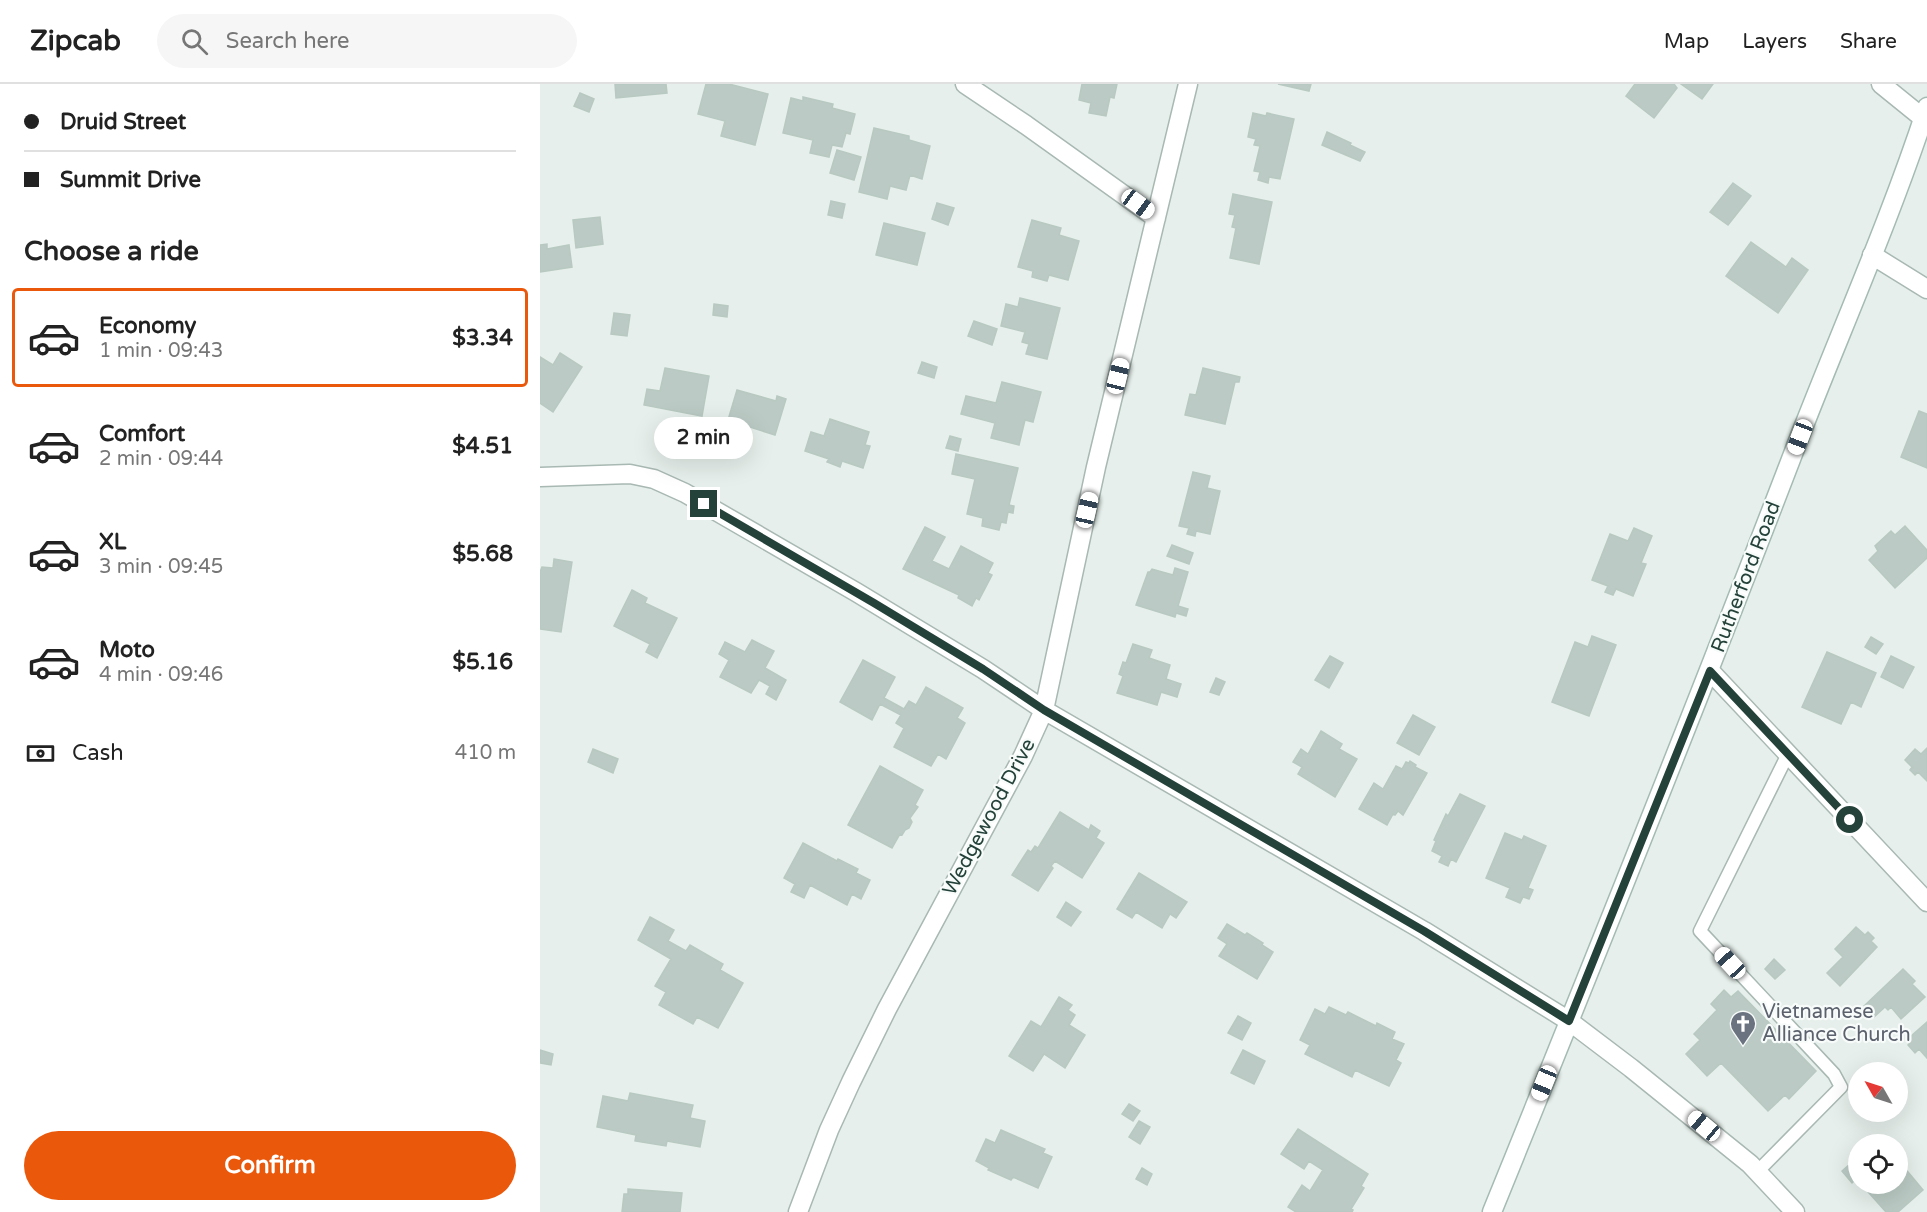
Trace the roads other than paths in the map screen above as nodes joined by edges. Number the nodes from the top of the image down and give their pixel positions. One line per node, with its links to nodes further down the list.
1 (965, 84): 5 (street)
2 (1188, 84): 5 (street, Wedgewood Drive)
3 (1881, 84): 4 (street)
4 (1926, 115): 6 (street, Rutherford Road)
5 (1156, 218): 10 (street, Wedgewood Drive)
6 (1872, 255): 7 (street); 9 (street, Rutherford Road)
7 (1927, 289)
8 (540, 477): 10 (street)
9 (1710, 671): 11 (street); 13 (street, Rutherford Road)
10 (1044, 710): 13 (street); 15 (street, Wedgewood Drive)
11 (1788, 754): 12 (street); 14 (lane)
12 (1927, 902)
13 (1569, 1021): 14 (street); 16 (street, Rutherford Road)
14 (1757, 1172): 17 (street)
15 (798, 1212)
16 (1492, 1212)
17 (1795, 1212)

